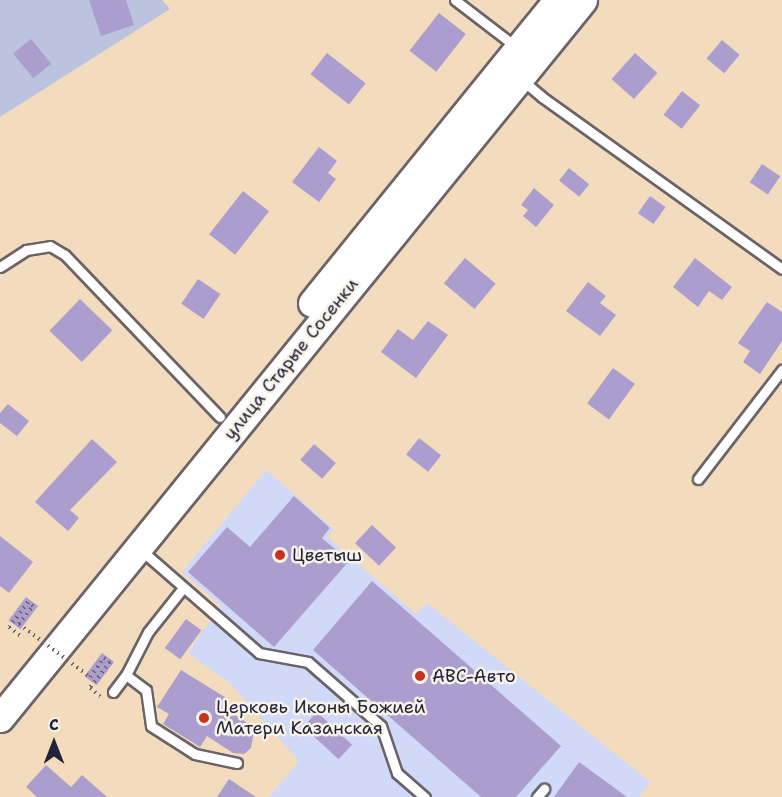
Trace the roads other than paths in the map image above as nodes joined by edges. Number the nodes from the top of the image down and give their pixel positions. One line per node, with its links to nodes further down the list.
1 (455, 0): 4 (lane)
2 (557, 0): 4 (main road, улица Старые Сосенки)
3 (583, 0): 5 (main road, улица Старые Сосенки)
4 (519, 48): 9 (main road, улица Старые Сосенки)
5 (521, 78): 7 (lane); 11 (main road, улица Старые Сосенки)
6 (0, 267): 9 (lane)
7 (782, 269)
8 (782, 370): 10 (lane)
9 (220, 417): 15 (main road, улица Старые Сосенки)
10 (698, 479)
11 (138, 547): 12 (lane); 16 (main road, улица Старые Сосенки)
12 (183, 588): 13 (lane); 19 (lane)
13 (126, 675): 14 (lane); 17 (lane)
14 (113, 692)
15 (0, 693)
16 (0, 718)
17 (237, 763)
18 (544, 789): 20 (lane)
19 (425, 797)
20 (537, 797)

